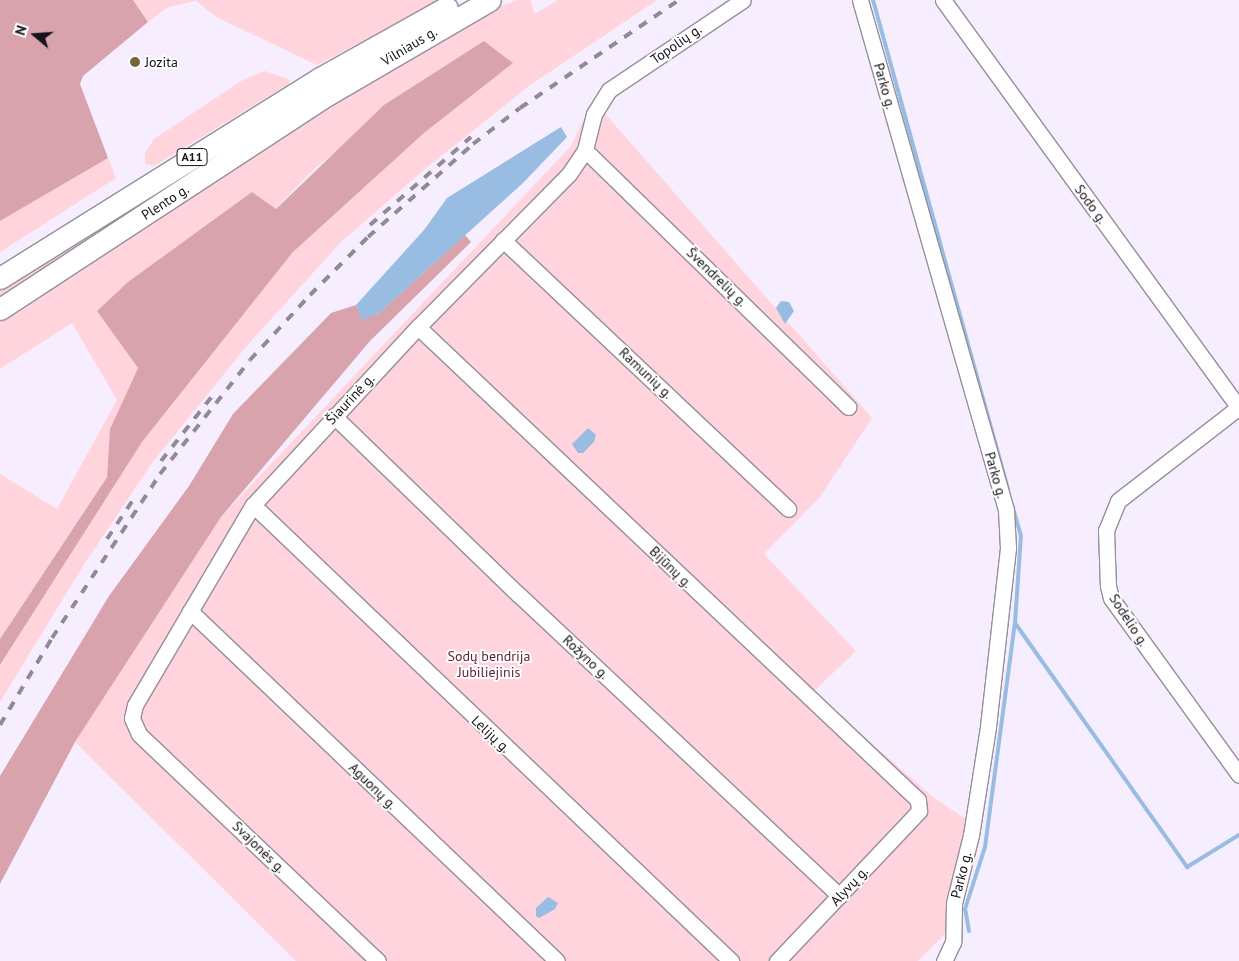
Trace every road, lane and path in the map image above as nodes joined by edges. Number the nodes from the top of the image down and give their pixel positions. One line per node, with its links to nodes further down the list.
1 (460, 0): 6 (highway, Vilniaus g. / A11)
2 (490, 0): 6 (highway, Vilniaus g. / A11)
3 (744, 0): 7 (street, Topolių g.)
4 (860, 0): 27 (street, Parko g.)
5 (943, 0): 14 (street, Sodo g.)
6 (324, 86): 10 (highway, Plento g. / A11); 11 (highway, Plento g. / A11)
7 (609, 90): 8 (street, Šiaurinė g.)
8 (585, 150): 9 (street, Šiaurinė g.); 13 (street, Švendrelių g.)
9 (503, 240): 12 (street, Šiaurinė g.); 17 (street, Ramunių g.)
10 (0, 278)
11 (0, 309)
12 (418, 327): 15 (street, Šiaurinė g.); 21 (street, Bijūnų g.)
13 (848, 407)
14 (1239, 408): 20 (street, Sodelio g.)
15 (334, 416): 16 (street, Šiaurinė g.); 22 (street, Rožyno g.)
16 (253, 505): 18 (street, Šiaurinė g.); 25 (street, Lelijų g.)
17 (788, 509)
18 (190, 611): 19 (street, Šiaurinė g.); 24 (street, Aguonų g.)
19 (139, 734): 23 (street, Svajonės g.)
20 (1239, 775)
21 (919, 811): 22 (street, Alyvų g.)
22 (840, 896): 26 (street, Alyvų g.)
23 (378, 961)
24 (557, 961)
25 (730, 961)
26 (777, 961)
27 (944, 961)

